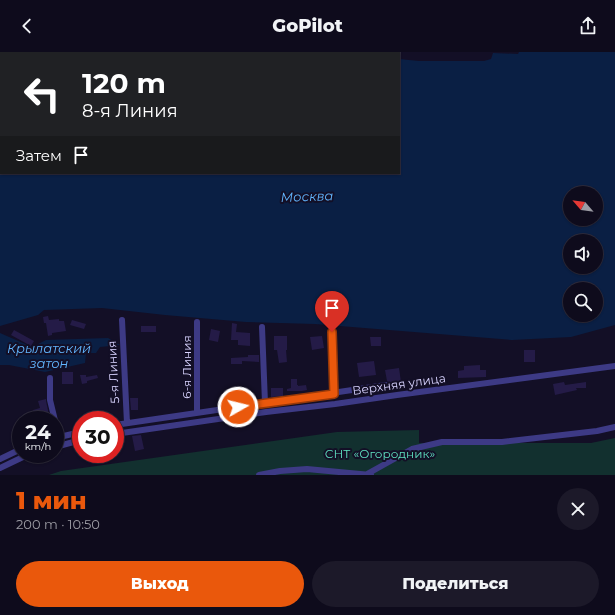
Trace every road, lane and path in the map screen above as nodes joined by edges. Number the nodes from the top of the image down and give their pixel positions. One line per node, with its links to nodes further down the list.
1 (122, 320): 12 (street, 5-я Линия)
2 (197, 322): 11 (street, 6-я Линия)
3 (262, 327): 9 (street)
4 (332, 332): 8 (street)
5 (615, 366): 14 (street, Верхняя улица)
6 (50, 378): 10 (street)
7 (386, 385): 8 (street)
8 (334, 394): 9 (street)
9 (265, 403): 11 (street)
10 (52, 411)
11 (197, 412): 12 (street)
12 (126, 423)
13 (615, 428): 20 (street)
14 (124, 433)
15 (12, 454): 16 (street)
16 (0, 459)
17 (12, 462): 18 (street)
18 (0, 468)
19 (259, 475): 20 (street)
20 (370, 475)

